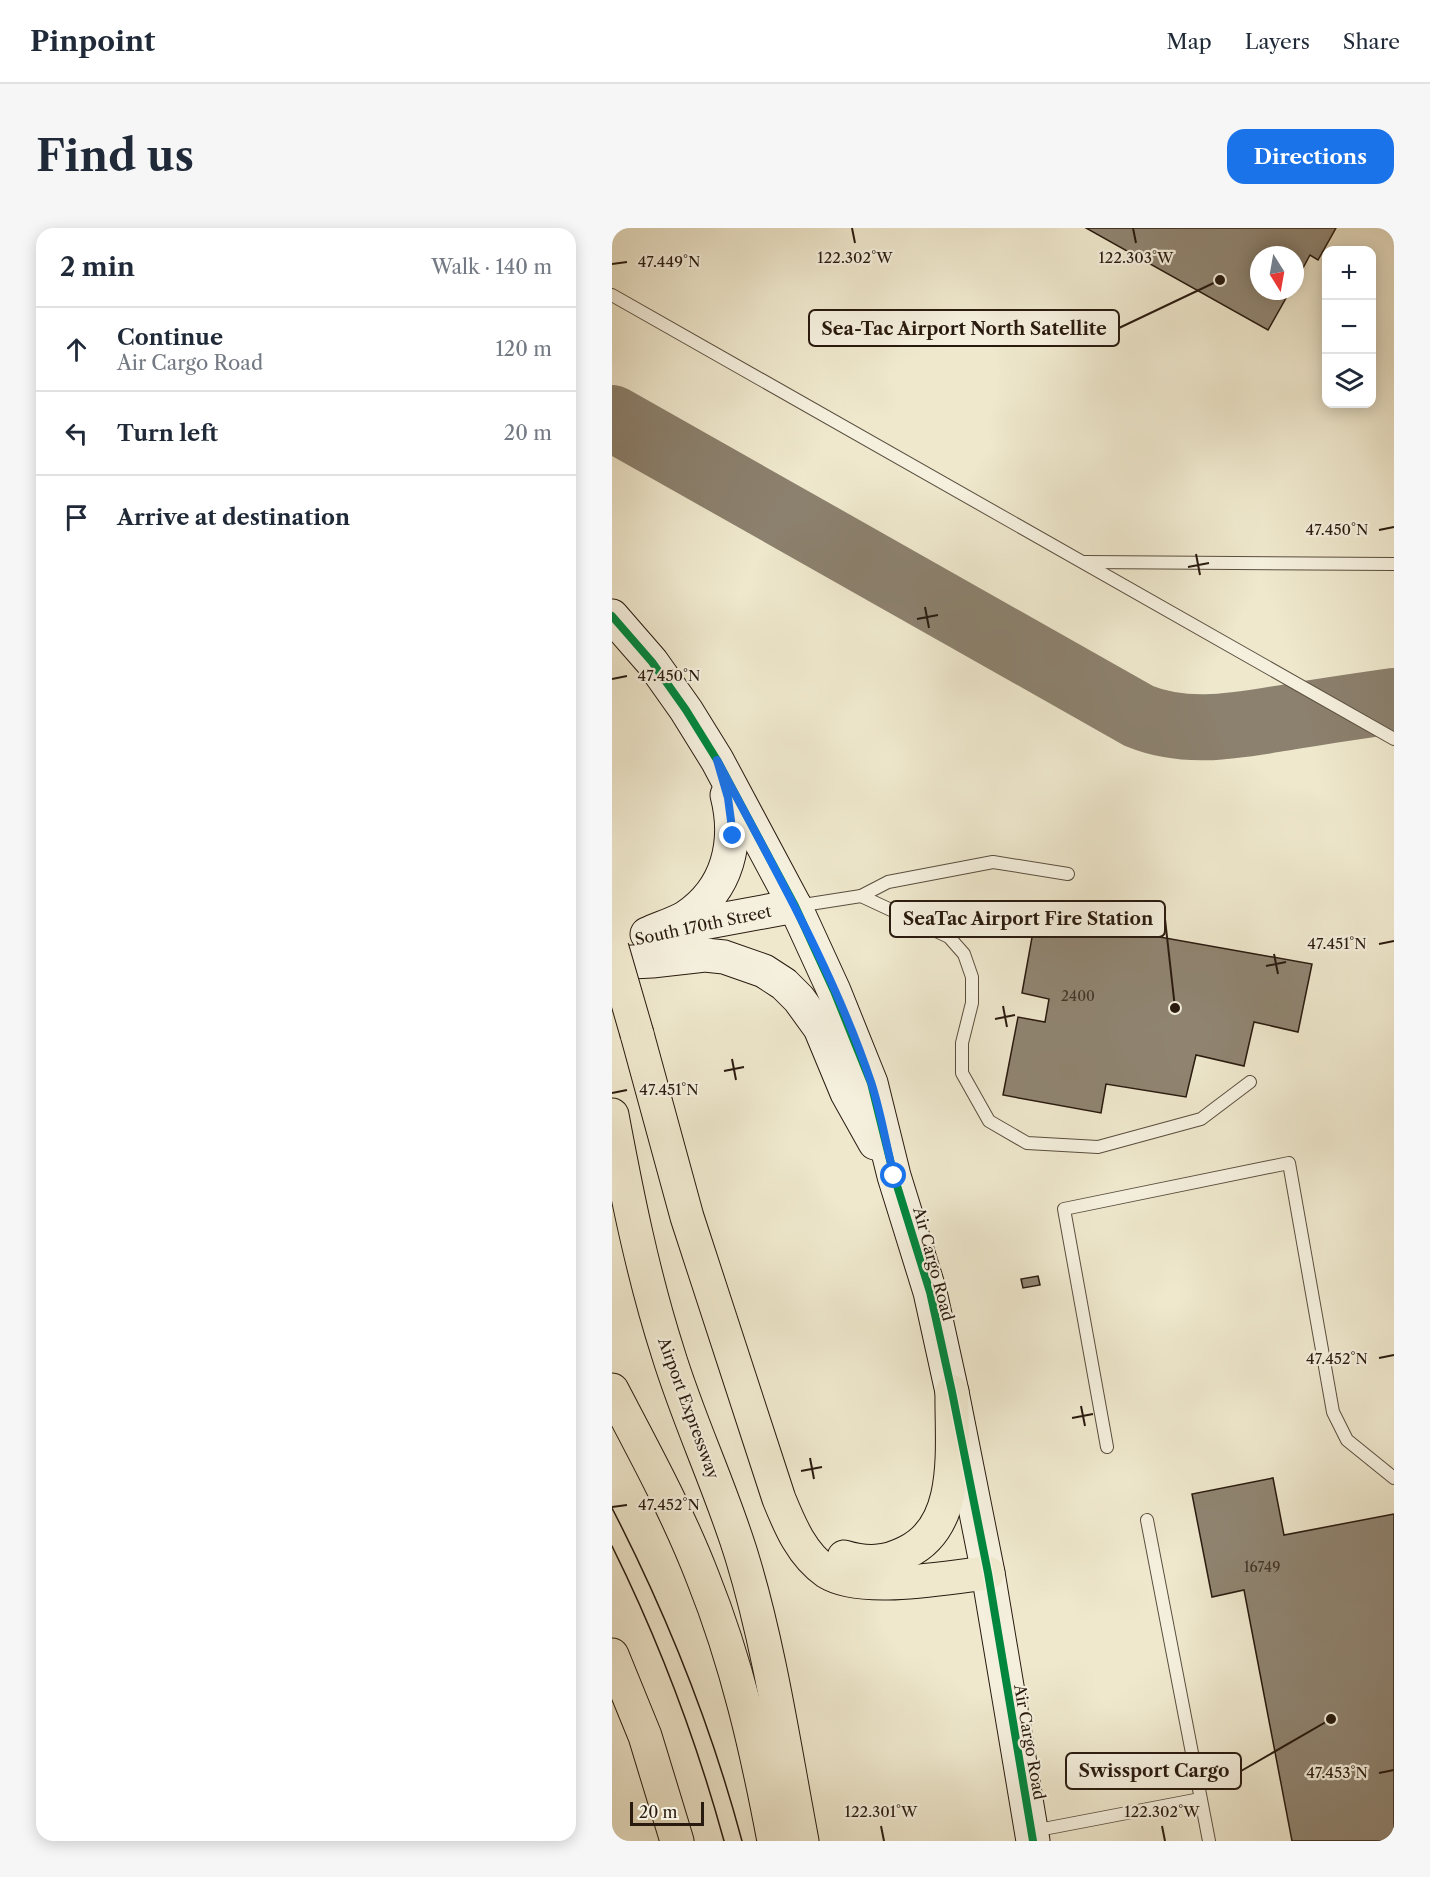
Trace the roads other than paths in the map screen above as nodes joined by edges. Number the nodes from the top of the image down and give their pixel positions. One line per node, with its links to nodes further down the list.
1 (612, 295): 2 (lane)
2 (1084, 562): 3 (lane); 5 (lane)
3 (1394, 564)
4 (612, 616): 6 (street, Air Cargo Road)
5 (1394, 739)
6 (717, 760): 9 (street, Air Cargo Road); 10 (street)
7 (1068, 874): 8 (lane)
8 (861, 896): 9 (lane); 13 (lane)
9 (795, 906): 10 (street, South 170th Street); 15 (street, Air Cargo Road)
10 (647, 934): 11 (street, South 170th Street)
11 (612, 947): 19 (highway, bridge)
12 (612, 963): 15 (street)
13 (1250, 1082)
14 (612, 1115): 30 (highway, Airport Expressway)
15 (894, 1176): 17 (street, Air Cargo Road)
16 (612, 1390): 20 (highway)
17 (952, 1392): 19 (highway); 24 (street, Air Cargo Road)
18 (612, 1396): 20 (highway)
19 (755, 1424): 24 (highway)
20 (636, 1436): 29 (highway)
21 (1107, 1447): 22 (lane)
22 (1394, 1478)
23 (1147, 1520): 26 (lane)
24 (988, 1573): 27 (street, Air Cargo Road)
25 (612, 1655): 28 (highway)
26 (1200, 1799): 27 (lane); 31 (lane)
27 (1032, 1836)
28 (677, 1841)
29 (774, 1841)
30 (802, 1841)
31 (1209, 1841)

